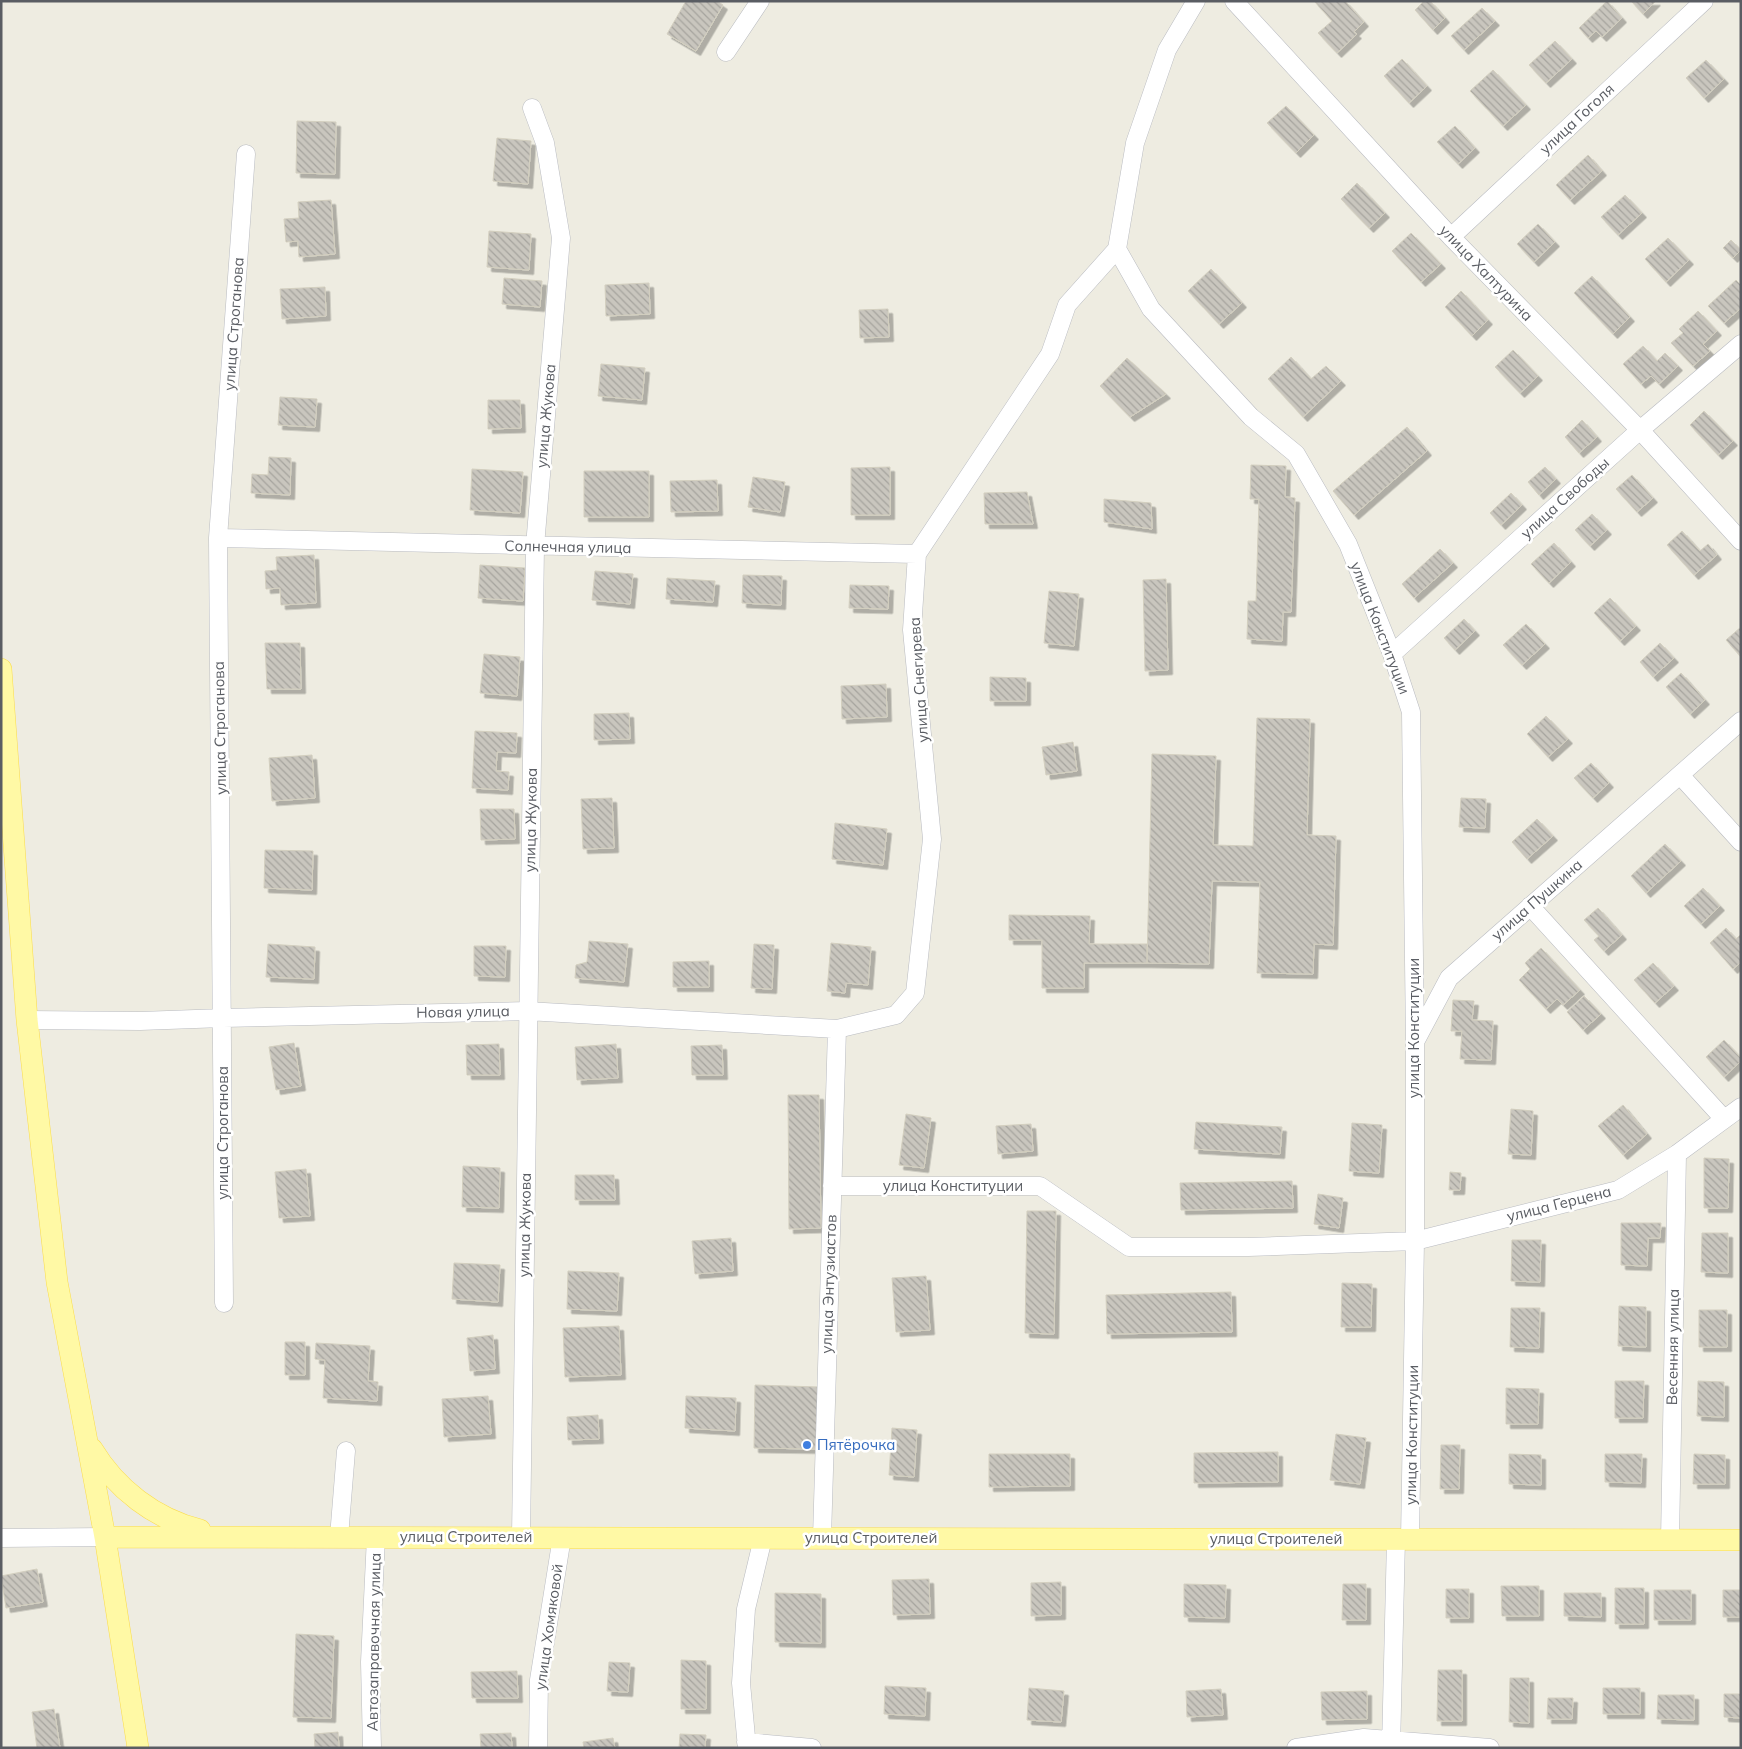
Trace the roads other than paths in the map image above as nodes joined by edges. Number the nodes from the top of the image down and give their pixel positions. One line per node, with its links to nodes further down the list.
1 (760, 1): 5 (street)
2 (1196, 1): 9 (street)
3 (1234, 1): 8 (street, улица Халтурина)
4 (1704, 1): 8 (street, улица Гоголя)
5 (726, 52)
6 (532, 108): 14 (street, улица Жукова)
7 (246, 154): 12 (street, улица Строганова)
8 (1451, 237): 11 (street, улица Халтурина)
9 (1117, 249): 15 (street, улица Снегирева); 16 (street, улица Конституции)
10 (1741, 344): 11 (street, улица Свободы)
11 (1640, 430): 13 (street, улица Халтурина); 16 (street, улица Свободы)
12 (218, 538): 14 (street, Солнечная улица); 24 (street, улица Строганова)
13 (1741, 541)
14 (535, 546): 15 (street, Солнечная улица); 22 (street, улица Жукова)
15 (917, 554): 23 (street, улица Снегирева)
16 (1392, 654): 27 (street, улица Конституции)
17 (1, 669): 25 (main road)
18 (1741, 721): 19 (street, улица Пушкина)
19 (1680, 775): 20 (street); 21 (street, улица Пушкина)
20 (1741, 842)
21 (1530, 906): 27 (street, улица Пушкина); 29 (street)
22 (527, 1011): 24 (street, Новая улица); 26 (street, Новая улица); 40 (street, улица Жукова)
23 (896, 1015): 26 (street, Новая улица)
24 (223, 1018): 25 (street, Новая улица); 33 (street, улица Строганова)
25 (28, 1020): 34 (main road)
26 (837, 1029): 31 (street, улица Энтузиастов)
27 (1415, 1042): 32 (street, улица Конституции)
28 (1741, 1106): 29 (street, улица Герцена)
29 (1724, 1119): 30 (street, улица Герцена)
30 (1677, 1154): 32 (street, улица Герцена); 46 (street, Весенняя улица)
31 (832, 1186): 32 (street, улица Конституции); 44 (street, улица Энтузиастов)
32 (1415, 1241): 45 (street, улица Конституции)
33 (224, 1303)
34 (86, 1438): 36 (main road); 37 (main road)
35 (346, 1451): 38 (street)
36 (105, 1537): 37 (main road, улица Строителей); 42 (street, улица Строителей); 50 (main road)
37 (227, 1537): 38 (main road, улица Строителей)
38 (339, 1537): 39 (main road, улица Строителей)
39 (376, 1537): 40 (main road, улица Строителей); 51 (street, Автозаправочная улица)
40 (521, 1537): 41 (main road, улица Строителей)
41 (562, 1537): 43 (main road, улица Строителей); 52 (street, улица Хомяковой)
42 (1, 1538)
43 (763, 1538): 44 (main road, улица Строителей); 49 (street)
44 (822, 1538): 45 (main road, улица Строителей)
45 (1403, 1539): 46 (main road, улица Строителей); 48 (street, улица Конституции)
46 (1670, 1540): 47 (main road, улица Строителей)
47 (1741, 1540)
48 (1391, 1744): 54 (street); 55 (street)
49 (746, 1745): 53 (street)
50 (138, 1748)
51 (372, 1748)
52 (538, 1748)
53 (812, 1748)
54 (1296, 1748)
55 (1490, 1748)

